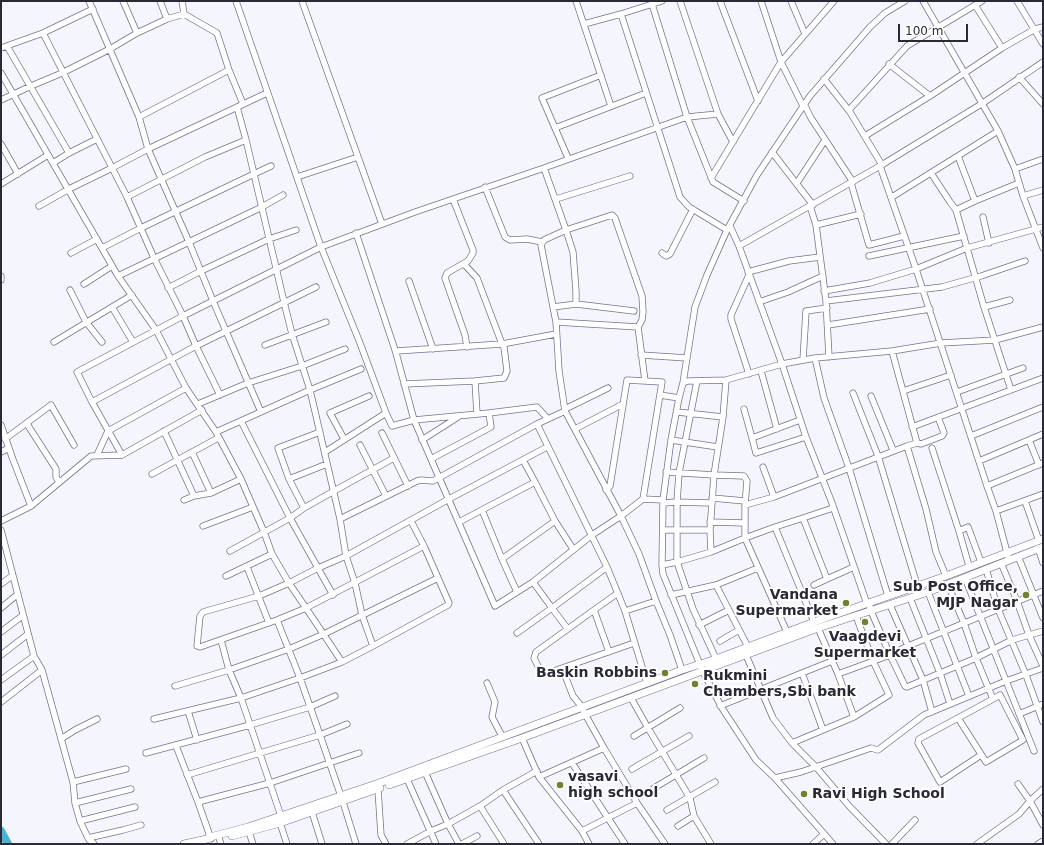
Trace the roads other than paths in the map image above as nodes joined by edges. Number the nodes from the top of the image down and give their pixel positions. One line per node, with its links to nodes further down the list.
1 (89, 1): 20 (street)
2 (123, 1): 29 (street)
3 (160, 1): 23 (street)
4 (182, 1): 21 (street)
5 (236, 1): 47 (street)
6 (302, 1): 77 (street)
7 (576, 1): 24 (street)
8 (662, 1): 18 (street)
9 (680, 1): 60 (street)
10 (720, 1): 52 (street)
11 (761, 1): 36 (street)
12 (791, 1): 30 (street)
13 (834, 1): 30 (street)
14 (905, 1): 45 (street)
15 (923, 1): 25 (street)
16 (982, 1): 19 (street)
17 (1017, 1): 27 (street)
18 (652, 4): 22 (street); 62 (street)
19 (975, 5): 25 (street); 34 (street)
20 (93, 9): 28 (street); 35 (street)
21 (184, 14): 23 (street); 39 (street)
22 (621, 14): 24 (street); 48 (street)
23 (167, 19): 29 (street)
24 (584, 24): 43 (street)
25 (937, 27): 38 (street); 42 (street)
26 (1043, 27): 27 (street)
27 (1035, 29): 31 (street); 34 (street)
28 (43, 33): 32 (street); 41 (street)
29 (137, 33): 35 (street)
30 (806, 34): 36 (street)
31 (1043, 44)
32 (7, 46): 33 (street); 46 (street)
33 (1, 48)
34 (1002, 48): 42 (street)
35 (110, 49): 41 (street); 61 (street)
36 (781, 62): 52 (street); 56 (street)
37 (1043, 62): 44 (street)
38 (890, 64): 50 (street); 59 (street)
39 (229, 70): 54 (street); 61 (street)
40 (1, 73): 49 (street)
41 (62, 73): 46 (street); 67 (street)
42 (964, 74): 50 (street); 53 (street)
43 (601, 75): 57 (street); 64 (street)
44 (1019, 77): 53 (street); 55 (street)
45 (824, 79): 56 (street); 59 (street)
46 (31, 86): 49 (street); 74 (street)
47 (267, 93): 54 (street); 90 (street)
48 (646, 93): 57 (street); 63 (street)
49 (13, 94): 51 (street); 75 (street)
50 (930, 96): 66 (street)
51 (1, 100)
52 (758, 101): 70 (street)
53 (983, 103): 65 (street); 82 (street)
54 (243, 104): 58 (street)
55 (1043, 104)
56 (804, 105): 69 (street); 73 (street)
57 (611, 106): 64 (street)
58 (237, 107): 68 (street); 72 (street)
59 (849, 110): 66 (street)
60 (718, 114): 62 (street); 70 (street)
61 (139, 117): 72 (street)
62 (687, 117): 63 (street); 92 (street)
63 (658, 127): 78 (street); 111 (street)
64 (555, 128): 78 (street)
65 (998, 130): 76 (street); 85 (street)
66 (864, 136): 82 (street)
67 (97, 139): 74 (street); 83 (street)
68 (246, 140): 88 (street); 91 (street)
69 (825, 140): 93 (street); 94 (street)
70 (734, 142): 92 (street)
71 (1, 144): 87 (street)
72 (148, 149): 83 (street); 91 (street)
73 (772, 152): 93 (street); 106 (street)
74 (69, 153): 80 (street)
75 (48, 155): 80 (street); 87 (street)
76 (958, 156): 86 (street); 107 (street)
77 (358, 157): 90 (street); 116 (street)
78 (568, 158): 84 (street)
79 (1043, 159): 85 (street)
80 (53, 163): 98 (street)
81 (271, 166): 88 (street)
82 (881, 166): 94 (street); 103 (street)
83 (112, 168): 98 (street); 102 (street)
84 (544, 168): 97 (street); 105 (street)
85 (1015, 169): 95 (street)
86 (931, 172): 103 (street); 112 (street)
87 (18, 174): 96 (street)
88 (254, 174): 109 (street); 113 (street)
89 (630, 176): 105 (street)
90 (297, 177): 132 (street)
91 (161, 178): 102 (street); 113 (street)
92 (711, 178): 106 (street)
93 (797, 183): 110 (street)
94 (852, 183): 110 (street); 114 (street)
95 (1019, 183): 101 (street); 107 (street)
96 (1, 184)
97 (485, 187): 104 (street); 130 (street)
98 (68, 189): 108 (street); 127 (street)
99 (1043, 190): 101 (street)
100 (283, 195): 109 (street)
101 (1024, 196): 121 (street)
102 (127, 197): 119 (street)
103 (892, 197): 125 (street)
104 (453, 198): 116 (street); 144 (street)
105 (556, 199): 123 (street)
106 (744, 201): 120 (street)
107 (975, 201): 112 (street)
108 (39, 206)
109 (262, 206): 128 (street); 129 (street)
110 (811, 206): 117 (street); 133 (street)
111 (693, 209): 120 (street); 139 (street)
112 (956, 210): 126 (street)
113 (176, 212): 119 (street); 129 (street)
114 (861, 214): 117 (street); 125 (street)
115 (983, 217): 131 (street)
116 (382, 224): 124 (street)
117 (816, 225): 141 (street)
118 (1043, 227): 121 (street)
119 (140, 228): 135 (street); 142 (street)
120 (729, 228): 133 (street); 201 (street)
121 (1036, 229): 131 (street); 137 (street)
122 (296, 230): 128 (street)
123 (566, 230): 130 (street); 168 (street); 180 (street)
124 (356, 233): 132 (street); 197 (street)
125 (904, 236): 134 (street)
126 (964, 236): 134 (street); 136 (street)
127 (97, 239): 135 (street); 138 (street)
128 (269, 239): 146 (street); 148 (street)
129 (189, 242): 142 (street); 148 (street)
130 (542, 242): 170 (street)
131 (989, 243): 136 (street)
132 (322, 246): 146 (street); 243 (street)
133 (739, 246): 149 (street)
134 (907, 247): 140 (street); 147 (street)
135 (102, 248): 145 (street)
136 (967, 248): 147 (street); 153 (street)
137 (1043, 248)
138 (71, 253)
139 (662, 253)
140 (869, 256)
141 (820, 257): 149 (street); 152 (street)
142 (154, 258): 151 (street); 158 (street)
143 (1025, 261): 153 (street)
144 (464, 264): 191 (street); 194 (street)
145 (112, 266): 151 (street); 156 (street)
146 (276, 269): 164 (street); 166 (street)
147 (916, 269): 160 (street); 161 (street)
148 (201, 271): 158 (street); 164 (street)
149 (748, 274): 167 (street); 210 (street)
150 (1, 276): 154 (street)
151 (118, 276): 162 (street)
152 (823, 276): 160 (street); 167 (street)
153 (976, 278): 161 (street); 171 (street)
154 (1, 280)
155 (410, 281): 196 (street)
156 (84, 284)
157 (316, 287): 166 (street)
158 (168, 288): 175 (street)
159 (70, 290): 176 (street)
160 (824, 290): 165 (street)
161 (924, 290): 165 (street); 173 (street)
162 (132, 295): 169 (street); 181 (street)
163 (1010, 300): 171 (street)
164 (212, 301): 175 (street); 183 (street)
165 (826, 301): 172 (street)
166 (284, 302): 183 (street); 184 (street)
167 (759, 302): 205 (street)
168 (576, 304): 170 (street); 174 (street)
169 (112, 307): 176 (street); 189 (street)
170 (553, 307): 178 (street)
171 (984, 307): 186 (street)
172 (827, 308): 179 (street); 204 (street)
173 (930, 309): 179 (street); 190 (street)
174 (634, 311)
175 (183, 316): 181 (street); 193 (street)
176 (86, 322): 187 (street); 188 (street)
177 (326, 322): 184 (street)
178 (556, 322): 180 (street); 185 (street)
179 (828, 325): 200 (street)
180 (638, 327): 199 (street)
181 (156, 330): 189 (street); 203 (street)
182 (1042, 330): 186 (street)
183 (226, 331): 193 (street); 218 (street)
184 (292, 334): 192 (street); 206 (street)
185 (556, 334): 191 (street); 240 (street)
186 (995, 340): 190 (street); 212 (street)
187 (54, 342)
188 (102, 342)
189 (133, 342): 233 (street)
190 (941, 343): 198 (street); 211 (street)
191 (502, 344): 194 (street); 215 (street)
192 (265, 345)
193 (196, 346): 203 (street); 228 (street)
194 (467, 347): 196 (street)
195 (345, 349): 206 (street)
196 (432, 349): 197 (street)
197 (396, 351): 220 (street)
198 (892, 351): 200 (street); 225 (street)
199 (641, 355): 201 (street); 216 (street)
200 (829, 357): 202 (street)
201 (687, 358): 219 (street)
202 (815, 358): 204 (street); 298 (street)
203 (172, 359): 221 (street); 233 (street)
204 (803, 360): 205 (street)
205 (782, 364): 209 (street); 253 (street)
206 (302, 366): 218 (street); 223 (street)
207 (1023, 368): 212 (street)
208 (361, 369): 223 (street)
209 (761, 371): 210 (street); 259 (street)
210 (749, 374): 214 (street)
211 (951, 375): 225 (street); 227 (street)
212 (1006, 375): 224 (street); 227 (street)
213 (1043, 378): 224 (street)
214 (726, 380): 217 (street); 248 (street)
215 (475, 381): 220 (street); 246 (street)
216 (645, 381): 229 (street); 235 (street)
217 (696, 381): 219 (street); 245 (street)
218 (248, 383): 228 (street); 241 (street)
219 (684, 383): 232 (street)
220 (404, 384): 252 (street)
221 (186, 388): 234 (street); 260 (street)
222 (608, 388): 240 (street)
223 (310, 390): 241 (street); 262 (street)
224 (1011, 390): 238 (street)
225 (903, 391): 257 (street)
226 (853, 392): 289 (street)
227 (957, 392): 238 (street)
228 (220, 395): 234 (street)
229 (660, 395): 232 (street); 320 (street)
230 (369, 396): 270 (street)
231 (871, 396): 283 (street)
232 (679, 398): 242 (street)
233 (92, 402): 260 (street)
234 (198, 404): 239 (street)
235 (623, 404): 258 (street); 312 (street)
236 (1043, 407): 267 (street)
237 (744, 409): 268 (street)
238 (962, 409): 249 (street); 267 (street)
239 (202, 410): 261 (street); 265 (street)
240 (565, 410): 250 (street); 258 (street)
241 (261, 412): 251 (street)
242 (677, 412): 245 (street); 272 (street)
243 (386, 413): 252 (street); 270 (street)
244 (489, 413): 246 (street); 250 (street); 291 (street)
245 (690, 413): 248 (street); 274 (street)
246 (476, 414): 247 (street)
247 (460, 416): 252 (street); 271 (street)
248 (723, 417): 280 (street)
249 (938, 417): 257 (street); 275 (street)
250 (548, 419): 255 (street)
251 (241, 420): 265 (street); 334 (street)
252 (414, 420): 271 (street)
253 (800, 420): 259 (street); 266 (street)
254 (27, 424): 269 (street); 276 (street); 308 (street)
255 (537, 424): 279 (street); 304 (street)
256 (1, 425): 269 (street)
257 (912, 427): 275 (street)
258 (575, 429): 312 (street)
259 (777, 429): 268 (street)
260 (108, 431): 287 (street); 288 (street)
261 (164, 431): 287 (street); 292 (street)
262 (320, 432): 286 (street); 307 (street)
263 (382, 433): 290 (street)
264 (1043, 434): 273 (street)
265 (217, 435): 285 (street); 306 (street)
266 (806, 436): 268 (street); 305 (street)
267 (971, 436): 294 (street)
268 (752, 438)
269 (5, 439): 281 (street)
270 (344, 439): 286 (street)
271 (422, 440): 291 (street)
272 (671, 440): 274 (street); 300 (street)
273 (1029, 440): 294 (street); 296 (street)
274 (684, 442): 280 (street); 301 (street)
275 (917, 443): 278 (street)
276 (74, 445)
277 (360, 445): 299 (street)
278 (906, 446): 283 (street); 384 (street)
279 (547, 447): 293 (street); 351 (street)
280 (718, 447): 303 (street)
281 (8, 448): 284 (street); 327 (street)
282 (932, 448): 349 (street)
283 (892, 450): 289 (street)
284 (1, 452)
285 (192, 452): 292 (street); 314 (street)
286 (325, 452): 295 (street)
287 (122, 454): 288 (street)
288 (97, 455): 308 (street)
289 (878, 456): 298 (street); 391 (street)
290 (394, 458): 299 (street); 310 (street)
291 (431, 459): 304 (street)
292 (178, 460): 302 (street); 316 (street)
293 (523, 460): 309 (street); 319 (street)
294 (979, 461): 311 (street)
295 (327, 464): 307 (street); 313 (street)
296 (1041, 464): 311 (street)
297 (763, 467): 318 (street)
298 (849, 468): 305 (street); 402 (street)
299 (372, 469): 313 (street); 317 (street)
300 (666, 472): 301 (street); 322 (street)
301 (680, 473): 303 (street); 325 (street)
302 (152, 474)
303 (714, 475): 323 (street); 326 (street)
304 (439, 477): 310 (street); 319 (street)
305 (822, 478): 318 (street); 330 (street)
306 (241, 479): 314 (street); 328 (street)
307 (289, 479): 329 (street)
308 (59, 482): 327 (street)
309 (535, 482): 331 (street); 339 (street)
310 (408, 486): 317 (street)
311 (987, 486): 332 (street)
312 (606, 490): 333 (street)
313 (334, 491): 329 (street); 336 (street)
314 (211, 493): 316 (street)
315 (1043, 494): 324 (street)
316 (194, 496): 321 (street)
317 (386, 496): 336 (street)
318 (774, 497): 326 (street)
319 (449, 499): 338 (street); 340 (street)
320 (643, 499): 322 (street); 333 (street)
321 (184, 500)
322 (663, 501): 325 (street); 346 (street)
323 (711, 501): 325 (street); 326 (street); 341 (street)
324 (1025, 501): 332 (street); 354 (street)
325 (677, 502): 347 (street)
326 (745, 503): 342 (street)
327 (31, 506): 337 (street)
328 (253, 507): 343 (street); 350 (street)
329 (304, 508): 334 (street)
330 (833, 508): 335 (street); 375 (street)
331 (482, 510): 340 (street); 364 (street)
332 (996, 512): 359 (street)
333 (621, 516): 351 (street); 404 (street)
334 (290, 518): 350 (street); 376 (street)
335 (803, 518): 344 (street); 383 (street)
336 (340, 519): 361 (street)
337 (1, 521)
338 (411, 521): 355 (street); 361 (street)
339 (555, 521): 356 (street); 364 (street)
340 (459, 522): 393 (street)
341 (710, 522): 342 (street); 348 (street)
342 (745, 523): 352 (street)
343 (203, 526)
344 (775, 527): 352 (street); 425 (street)
345 (1, 530): 353 (street)
346 (664, 530): 347 (street); 371 (street)
347 (677, 530): 348 (street); 367 (street)
348 (710, 530): 358 (street)
349 (959, 531): 368 (street); 372 (street)
350 (264, 532): 357 (street); 360 (street)
351 (592, 535): 356 (street); 374 (street)
352 (745, 538): 358 (street); 377 (street)
353 (2, 543): 363 (street)
354 (1041, 544): 359 (main road); 362 (main road); 370 (street)
355 (424, 546): 381 (street); 387 (street)
356 (573, 549): 385 (street)
357 (230, 551)
358 (711, 552): 367 (street)
359 (1006, 552): 365 (street); 368 (main road)
360 (272, 554): 373 (street); 386 (street)
361 (346, 556): 376 (street); 387 (street)
362 (1018, 556): 365 (main road); 399 (street)
363 (7, 557): 366 (street); 379 (street)
364 (502, 559): 393 (street)
365 (1009, 560): 369 (main road)
366 (1, 562)
367 (677, 562): 371 (street); 394 (street)
368 (981, 562): 372 (main road)
369 (1001, 563): 378 (main road); 405 (street)
370 (1043, 563)
371 (662, 565): 401 (street)
372 (969, 566): 384 (main road)
373 (247, 567): 380 (street); 400 (street)
374 (607, 567): 396 (street); 410 (street)
375 (854, 567): 383 (street); 406 (street)
376 (318, 568): 386 (street); 398 (street)
377 (758, 568): 389 (street); 430 (street)
378 (986, 569): 382 (main road); 411 (street)
379 (12, 576): 388 (street); 397 (street)
380 (226, 576)
381 (438, 578): 416 (street); 441 (street)
382 (965, 578): 384 (main road); 419 (street)
383 (827, 579): 390 (street)
384 (948, 580): 391 (main road); 395 (main road); 422 (street)
385 (533, 582): 393 (street); 410 (street)
386 (289, 583): 400 (street); 409 (street)
387 (355, 583): 398 (street); 416 (street)
388 (1, 584)
389 (716, 585): 394 (street); 413 (street)
390 (814, 585)
391 (917, 586): 402 (main road)
392 (1043, 591): 399 (street)
393 (517, 592)
394 (686, 592): 401 (street); 424 (street)
395 (928, 592): 403 (main road); 431 (street)
396 (618, 593): 412 (street); 414 (street)
397 (18, 594): 408 (street); 417 (street)
398 (333, 595): 409 (street)
399 (1034, 595): 405 (street); 420 (street)
400 (259, 596): 423 (street); 437 (street)
401 (671, 596): 456 (street)
402 (888, 596): 406 (main road)
403 (910, 598): 407 (main road); 436 (street)
404 (656, 601): 414 (street); 462 (street)
405 (1017, 601): 411 (street); 435 (street)
406 (868, 603): 415 (street); 425 (main road)
407 (890, 605): 415 (main road); 442 (street)
408 (1, 608)
409 (306, 608): 421 (street); 434 (street)
410 (552, 608): 426 (street); 432 (street)
411 (998, 609): 419 (street); 438 (street)
412 (594, 610): 426 (street); 446 (street)
413 (729, 610): 424 (street); 427 (street)
414 (625, 611): 440 (street)
415 (870, 611): 418 (main road); 449 (street)
416 (362, 615): 434 (street); 441 (street)
417 (22, 616): 429 (street); 433 (street)
418 (856, 616): 425 (main road); 453 (street)
419 (980, 617): 422 (street); 445 (street)
420 (1043, 618)
421 (277, 620): 423 (street); 444 (street)
422 (964, 623): 431 (street); 451 (street)
423 (269, 624): 437 (street)
424 (700, 624): 455 (street)
425 (816, 625): 430 (main road); 448 (main road); 452 (street)
426 (567, 628): 459 (street)
427 (740, 630): 439 (street); 443 (street)
428 (1043, 631): 435 (street)
429 (1, 632)
430 (788, 632): 443 (main road)
431 (943, 632): 436 (street); 457 (street)
432 (517, 633)
433 (28, 634): 447 (street); 450 (street)
434 (324, 634): 444 (street); 454 (street)
435 (1029, 635): 438 (street); 458 (street)
436 (926, 639): 442 (street); 465 (street)
437 (221, 640): 461 (street)
438 (1012, 640): 445 (street); 467 (street)
439 (720, 641)
440 (634, 643): 446 (street); 473 (street)
441 (373, 646): 454 (street)
442 (908, 646): 449 (street); 470 (street)
443 (748, 647): 455 (main road)
444 (289, 649): 461 (street); 468 (street)
445 (994, 649): 451 (street); 471 (street)
446 (609, 652): 459 (street)
447 (1, 655)
448 (746, 655): 455 (main road); 476 (street)
449 (890, 655): 453 (street); 470 (street)
450 (34, 656): 460 (street); 469 (street)
451 (976, 658): 457 (street); 475 (street)
452 (832, 661): 464 (street); 466 (street)
453 (873, 661): 466 (street); 494 (street)
454 (342, 662): 468 (street)
455 (718, 662): 456 (main road); 463 (main road)
456 (700, 664): 462 (main road); 463 (street)
457 (957, 666): 465 (street); 478 (street)
458 (1043, 667): 467 (street)
459 (562, 668): 487 (street)
460 (42, 670): 482 (street); 508 (street)
461 (229, 670): 474 (street); 479 (street)
462 (682, 670): 473 (main road)
463 (703, 672): 480 (main road); 485 (street)
464 (802, 673): 476 (street); 502 (street)
465 (940, 673): 470 (street); 483 (street)
466 (838, 674): 494 (street)
467 (1026, 675): 471 (street); 488 (street)
468 (300, 678): 479 (street); 486 (street)
469 (1, 680)
470 (923, 680): 491 (street)
471 (1006, 681): 475 (street); 493 (street)
472 (487, 683): 504 (street)
473 (647, 683): 487 (main road)
474 (175, 686)
475 (989, 688): 478 (street); 481 (street)
476 (760, 689): 485 (street); 510 (street)
477 (335, 696): 486 (street)
478 (969, 696): 483 (street)
479 (241, 698): 490 (street); 500 (street)
480 (631, 698): 492 (main road); 501 (street)
481 (993, 699): 495 (street); 518 (street)
482 (1, 702)
483 (950, 704): 491 (street)
484 (1043, 704): 488 (street)
485 (720, 706): 529 (street)
486 (310, 707): 500 (street); 503 (street)
487 (582, 707): 492 (street); 504 (main road)
488 (1037, 707): 493 (street); 498 (street)
489 (680, 708): 501 (street)
490 (188, 711): 497 (street); 509 (street)
491 (932, 712): 522 (street)
492 (585, 714): 507 (main road); 512 (street)
493 (1019, 714): 514 (street)
494 (854, 717): 502 (street)
495 (958, 718): 518 (street); 518 (street)
496 (97, 719): 508 (street)
497 (154, 719)
498 (1043, 722)
499 (347, 724): 503 (street)
500 (250, 726): 509 (street); 517 (street)
501 (648, 728): 505 (street); 513 (street)
502 (823, 730): 510 (street)
503 (320, 735): 517 (street); 520 (street)
504 (502, 736): 541 (main road)
505 (634, 736)
506 (689, 736): 513 (street)
507 (522, 738): 525 (main road); 526 (street)
508 (61, 739): 531 (street)
509 (197, 740): 511 (street)
510 (792, 743): 522 (street)
511 (176, 746): 515 (street); 527 (street)
512 (604, 748): 521 (street); 545 (street)
513 (661, 751): 524 (street); 528 (street)
514 (1034, 751)
515 (146, 753)
516 (359, 753): 520 (street)
517 (260, 754): 527 (street); 533 (street)
518 (981, 755)
519 (704, 758): 528 (street)
520 (329, 763): 533 (street); 541 (street)
521 (572, 763): 526 (street); 551 (street)
522 (816, 767): 529 (street); 587 (street)
523 (126, 769): 531 (street)
524 (632, 769)
525 (425, 772): 530 (main road); 555 (street)
526 (538, 774): 538 (street); 560 (street)
527 (187, 775): 543 (street)
528 (676, 775): 535 (street); 540 (street)
529 (775, 778): 562 (street)
530 (407, 779): 537 (main road); 559 (street)
531 (73, 782): 544 (street)
532 (715, 782): 540 (street)
533 (270, 783): 543 (street); 552 (street)
534 (1018, 784): 542 (street)
535 (654, 788)
536 (131, 789): 544 (street)
537 (378, 789): 541 (main road); 574 (street)
538 (503, 790): 546 (street); 580 (street)
539 (1043, 790): 542 (street)
540 (690, 798): 548 (street); 550 (street)
541 (342, 799): 549 (main road); 552 (main road); 573 (street)
542 (1030, 801): 557 (street); 589 (street)
543 (198, 802): 564 (street)
544 (75, 803): 554 (street)
545 (637, 803): 551 (street); 583 (street)
546 (480, 806): 555 (street); 579 (street)
547 (135, 807): 554 (street)
548 (667, 810)
549 (312, 812): 552 (main road); 572 (street)
550 (694, 816): 558 (street); 584 (street)
551 (607, 818): 560 (street); 582 (street)
552 (280, 819): 561 (main road); 565 (main road); 571 (street)
553 (915, 820): 588 (street)
554 (80, 821): 566 (street)
555 (448, 824): 559 (street); 577 (street)
556 (140, 825): 566 (street)
557 (1043, 825)
558 (678, 826)
559 (431, 831): 575 (street); 576 (street)
560 (582, 831): 581 (street)
561 (249, 832): 565 (main road); 570 (street)
562 (824, 834): 585 (street); 586 (street)
563 (477, 836): 578 (street)
564 (209, 839): 565 (main road); 569 (main road)
565 (219, 839)
566 (89, 841): 568 (street)
567 (1043, 841): 590 (street)
568 (94, 844)
569 (184, 844)
570 (253, 844)
571 (287, 844)
572 (322, 844)
573 (356, 844)
574 (386, 844)
575 (407, 844)
576 (436, 844)
577 (459, 844)
578 (462, 844)
579 (504, 844)
580 (539, 844)
581 (589, 844)
582 (625, 844)
583 (665, 844)
584 (711, 844)
585 (813, 844)
586 (833, 844)
587 (886, 844)
588 (892, 844)
589 (977, 844)
590 (1038, 844)

